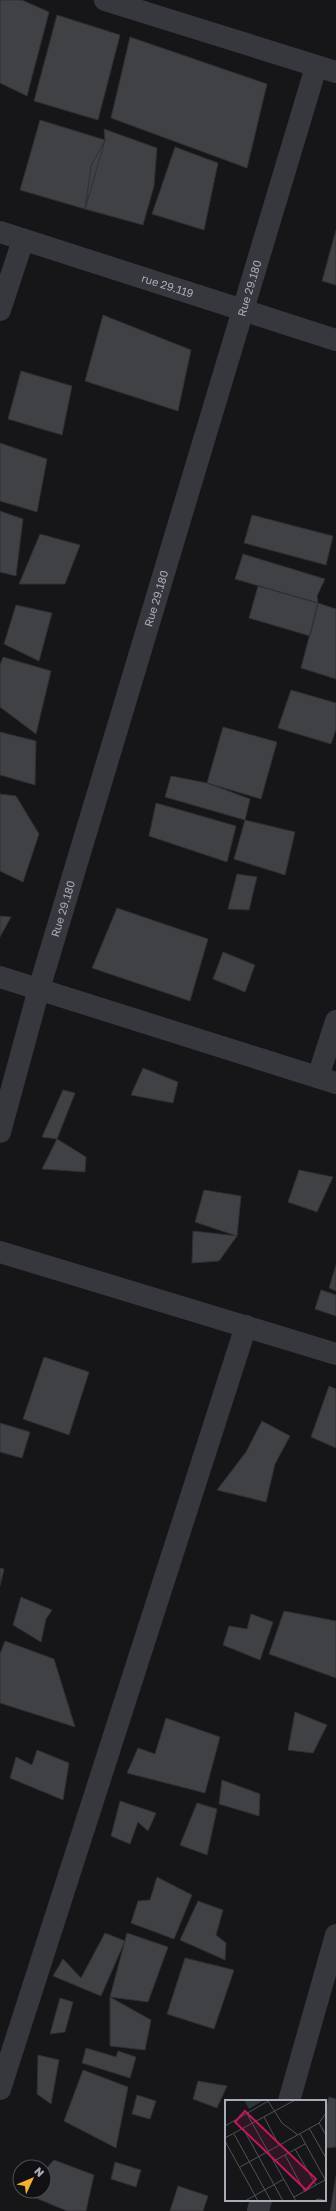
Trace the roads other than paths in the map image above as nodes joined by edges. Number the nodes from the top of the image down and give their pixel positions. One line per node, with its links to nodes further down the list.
1 (105, 0): 2 (street)
2 (326, 69): 6 (street, Rue 29.180)
3 (0, 232): 4 (street, rue 29.119)
4 (23, 240): 5 (street); 6 (street, rue 29.119)
5 (0, 310)
6 (243, 310): 7 (street, rue 29.119); 9 (street, Rue 29.180)
7 (336, 340)
8 (0, 977): 9 (street)
9 (38, 989): 11 (street); 12 (street, Rue 29.180)
10 (336, 1021): 11 (street)
11 (327, 1080)
12 (0, 1132)
13 (0, 1252): 14 (street)
14 (246, 1326): 15 (street); 17 (street)
15 (336, 1354)
16 (336, 1935): 18 (street)
17 (0, 2089)
18 (289, 2100)
19 (261, 2201): 20 (street)
20 (258, 2211)

